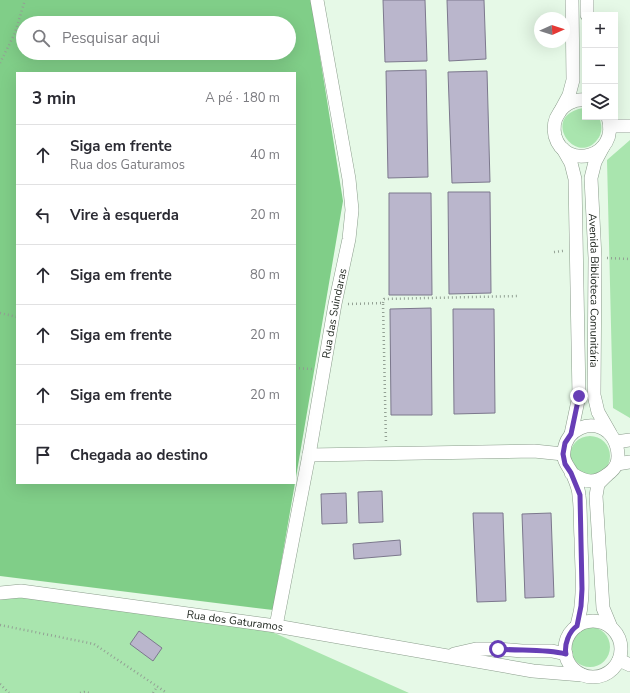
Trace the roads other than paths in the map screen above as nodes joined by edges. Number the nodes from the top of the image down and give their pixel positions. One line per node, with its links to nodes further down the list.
1 (317, 0): 15 (street, Rua das Suindaras)
2 (572, 0): 6 (street)
3 (587, 0): 4 (street)
4 (587, 12)
5 (582, 100): 6 (street)
6 (561, 109): 10 (street, Avenida Biblioteca Comunitária)
7 (609, 122): 8 (street); 9 (street, Avenida Biblioteca Comunitária)
8 (630, 126)
9 (603, 147): 10 (street); 12 (street, Avenida Biblioteca Comunitária)
10 (563, 149): 11 (street, Avenida Biblioteca Comunitária)
11 (571, 434): 12 (street); 14 (street)
12 (613, 438): 13 (street); 16 (street)
13 (630, 440)
14 (563, 454): 15 (street); 17 (street)
15 (309, 455): 19 (street, Rua das Suindaras)
16 (619, 466): 17 (street); 21 (street)
17 (571, 473): 20 (street)
18 (0, 593): 19 (street, Rua dos Gaturamos)
19 (276, 626): 23 (street, Rua dos Gaturamos)
20 (577, 626): 21 (street); 22 (street)
21 (610, 626): 24 (street)
22 (566, 654): 23 (street, Rua dos Gaturamos); 25 (street)
23 (448, 655): 25 (street, Rua dos Gaturamos)
24 (625, 663): 25 (street)
25 (582, 675)

